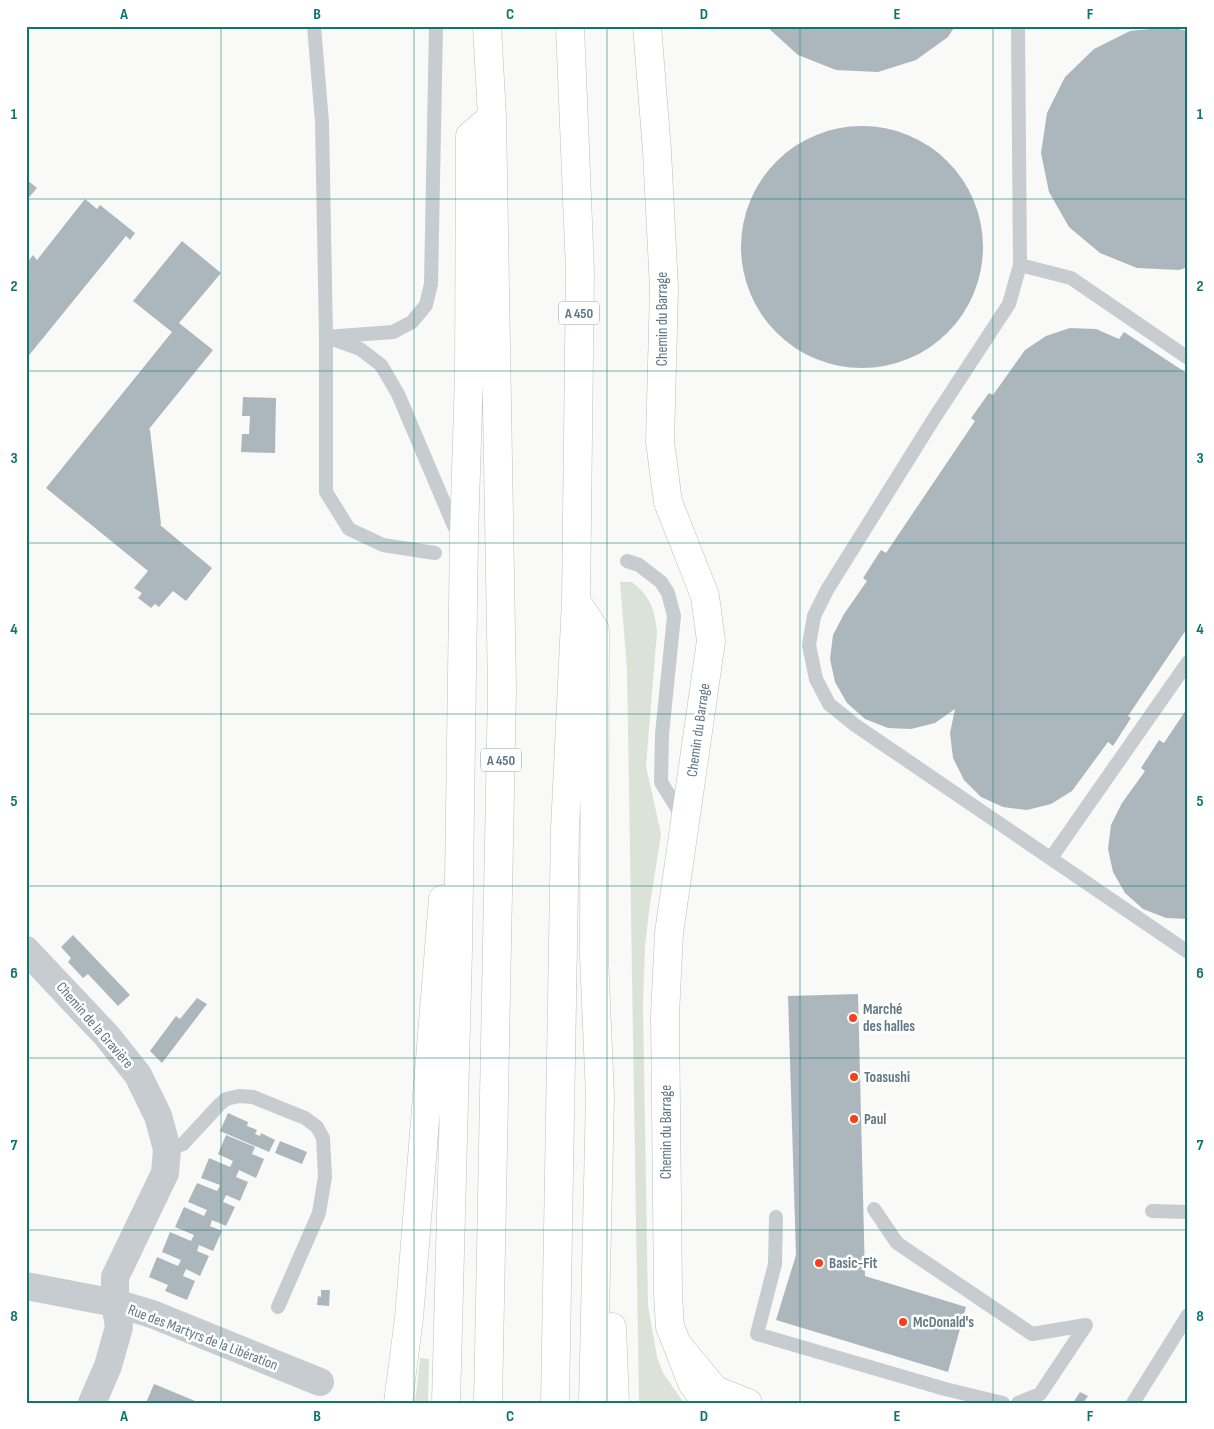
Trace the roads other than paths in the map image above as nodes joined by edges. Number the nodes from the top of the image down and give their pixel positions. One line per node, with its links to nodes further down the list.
1 (314, 26): 9 (lane)
2 (436, 26): 9 (lane)
3 (487, 26): 7 (main road, A 450)
4 (570, 26): 14 (main road, A 450)
5 (647, 26): 17 (main road, Chemin du Barrage)
6 (1018, 26): 8 (lane)
7 (492, 117): 11 (main road); 36 (main road, A 450)
8 (1020, 265): 10 (lane); 18 (lane)
9 (326, 337): 11 (lane); 12 (lane)
10 (1188, 358)
11 (464, 536): 16 (main road)
12 (434, 553)
13 (626, 561): 17 (lane)
14 (576, 601): 21 (main road); 37 (main road, A 450)
15 (1188, 662): 18 (lane)
16 (460, 746): 34 (main road); 35 (main road)
17 (685, 822): 31 (main road, Chemin du Barrage)
18 (1051, 858): 20 (lane)
19 (26, 950): 22 (street, Chemin de la Gravière)
20 (1188, 952)
21 (600, 1096): 38 (main road); 39 (main road)
22 (167, 1148): 28 (street, Chemin de la Gravière); 29 (lane)
23 (874, 1210): 43 (lane)
24 (1152, 1211): 25 (lane)
25 (1188, 1212)
26 (776, 1217): 42 (lane)
27 (26, 1286): 28 (street, Rue des Martyrs de la Libération)
28 (115, 1303): 32 (street, Rue des Martyrs de la Libération); 33 (street, Chemin de la Gravière)
29 (278, 1307)
30 (1186, 1321): 44 (lane)
31 (677, 1344): 40 (main road); 41 (main road, Chemin du Barrage)
32 (320, 1382)
33 (92, 1403)
34 (398, 1403)
35 (446, 1403)
36 (488, 1403)
37 (555, 1403)
38 (594, 1403)
39 (615, 1403)
40 (707, 1403)
41 (748, 1403)
42 (1003, 1403)
43 (1018, 1403)
44 (1133, 1403)

